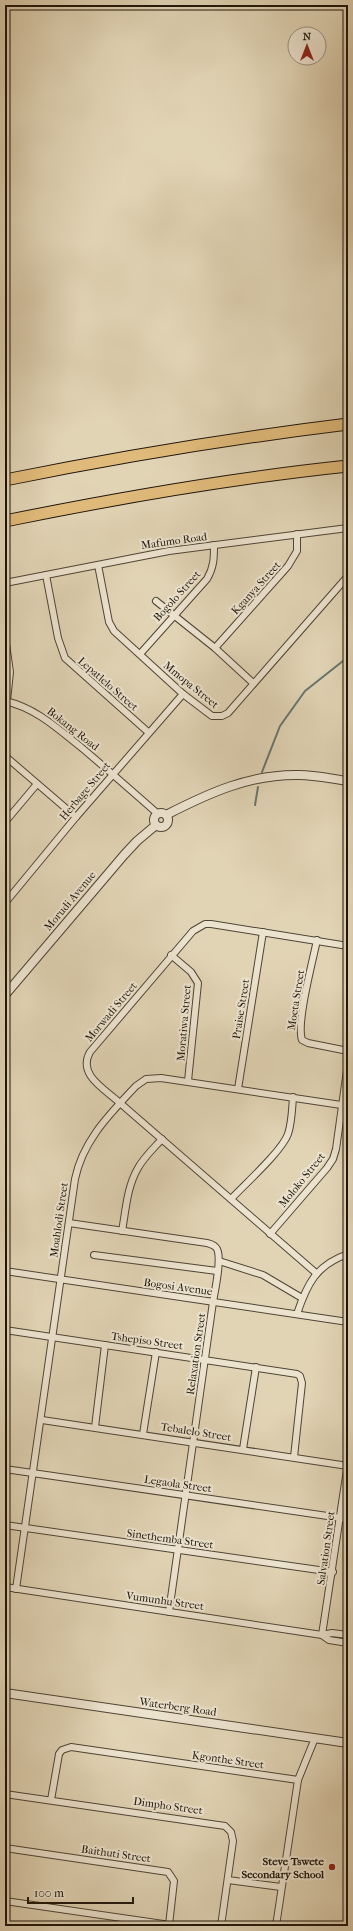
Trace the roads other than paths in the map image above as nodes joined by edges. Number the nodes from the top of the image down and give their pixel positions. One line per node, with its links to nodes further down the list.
1 (348, 424): 3 (highway)
2 (348, 466): 4 (highway)
3 (5, 480)
4 (5, 521)
5 (348, 528): 6 (street, Mafumo Road)
6 (297, 534): 7 (street, Mafumo Road); 15 (street, Kganya Street)
7 (214, 545): 8 (street, Mafumo Road); 13 (street, Bogolo Street)
8 (98, 565): 9 (street, Mafumo Road); 16 (street, Mmopa Street)
9 (46, 575): 11 (street, Mafumo Road); 20 (street, Lepatlelo Street)
10 (348, 576): 17 (street, Mmopa Street)
11 (5, 583)
12 (156, 601): 13 (street)
13 (172, 616): 15 (street); 16 (street, Bogolo Street)
14 (5, 637): 19 (street)
15 (215, 648): 17 (street)
16 (140, 654): 18 (street, Mmopa Street)
17 (253, 683): 18 (street, Mmopa Street)
18 (183, 694): 20 (street, Herbage Street)
19 (6, 701): 22 (street, Bokang Road)
20 (148, 732): 22 (street, Herbage Street)
21 (5, 756): 24 (street)
22 (113, 773): 25 (street, Bokang Road); 26 (street, Herbage Street)
23 (348, 781): 25 (street, Morudi Avenue)
24 (37, 784): 26 (street); 27 (street)
25 (162, 815): 28 (street); 28 (street, Morudi Avenue)
26 (76, 816): 29 (street, Herbage Street)
27 (5, 822)
28 (156, 825): 34 (street, Morudi Avenue)
29 (5, 903)
30 (263, 932): 31 (street, Morwadi Street); 33 (street, Morwadi Street); 38 (street, Praise Street)
31 (317, 940): 32 (street, Morwadi Street); 35 (street, Moeta Street)
32 (348, 946)
33 (171, 955): 37 (street, Moratiwa Street); 40 (street, Morwadi Street)
34 (5, 995)
35 (348, 1051)
36 (348, 1063): 41 (street, Moloko Street)
37 (188, 1081): 38 (street, Moahlodi Street); 40 (street, Moahlodi Street)
38 (238, 1089): 39 (street, Moahlodi Street)
39 (293, 1097): 41 (street, Moahlodi Street); 43 (street)
40 (120, 1103): 42 (street, Morwadi Street); 44 (street, Moahlodi Street)
41 (345, 1106): 46 (street, Moloko Street)
42 (162, 1139): 43 (street, Morwadi Street); 45 (street)
43 (231, 1199): 46 (street, Morwadi Street)
44 (70, 1223): 45 (street); 53 (street, Moahlodi Street)
45 (122, 1231): 49 (street)
46 (270, 1234): 52 (street, Morwadi Street)
47 (348, 1254): 52 (street)
48 (94, 1255): 50 (street)
49 (219, 1261): 50 (street, Relaxation Street); 54 (street)
50 (217, 1270): 55 (street, Relaxation Street)
51 (5, 1271): 53 (street, Bogosi Avenue)
52 (316, 1273): 54 (street)
53 (61, 1280): 55 (street, Bogosi Avenue); 59 (street, Moahlodi Street)
54 (302, 1298): 56 (street)
55 (213, 1302): 56 (street, Bogosi Avenue); 62 (street, Relaxation Street)
56 (296, 1314): 57 (street, Bogosi Avenue)
57 (348, 1322)
58 (5, 1330): 59 (street, Tshepiso Street)
59 (52, 1337): 60 (street, Tshepiso Street); 64 (street, Moahlodi Street)
60 (106, 1345): 61 (street, Tshepiso Street); 65 (street)
61 (156, 1352): 62 (street, Tshepiso Street); 66 (street)
62 (205, 1360): 63 (street, Tshepiso Street); 67 (street, Relaxation Street)
63 (256, 1367): 68 (street); 69 (street, Tshepiso Street)
64 (42, 1420): 65 (street, Tebalelo Street); 72 (street, Moahlodi Street)
65 (95, 1427): 66 (street, Tebalelo Street)
66 (143, 1434): 67 (street, Tebalelo Street)
67 (193, 1442): 68 (street, Tebalelo Street); 73 (street, Relaxation Street)
68 (243, 1449): 69 (street, Tebalelo Street)
69 (294, 1458): 70 (street, Tebalelo Street)
70 (348, 1465): 74 (street, Salvation Street)
71 (5, 1469): 72 (street, Legaola Street)
72 (33, 1473): 73 (street, Legaola Street); 77 (street, Moahlodi Street)
73 (186, 1495): 74 (street, Legaola Street); 78 (street, Relaxation Street)
74 (340, 1518): 75 (street, Legaola Street); 79 (street, Salvation Street)
75 (348, 1520)
76 (5, 1525): 77 (street, Sinethemba Street)
77 (25, 1528): 78 (street, Sinethemba Street); 81 (street, Moahlodi Street)
78 (178, 1550): 79 (street, Sinethemba Street); 82 (street, Relaxation Street)
79 (333, 1572): 83 (street, Salvation Street)
80 (5, 1588): 81 (street, Vumunhu Street)
81 (16, 1589): 82 (street, Vumunhu Street)
82 (169, 1612): 83 (street, Vumunhu Street)
83 (322, 1635): 84 (street, Vumunhu Street); 85 (street, Vumunhu Street)
84 (348, 1635)
85 (348, 1643)
86 (5, 1693): 87 (street, Waterberg Road)
87 (315, 1738): 88 (street, Waterberg Road); 89 (street)
88 (348, 1743)
89 (298, 1780): 91 (street, Kgonthe Street); 94 (street)
90 (5, 1794): 91 (street, Dimpho Street)
91 (51, 1800): 93 (street, Dimpho Street)
92 (5, 1848): 96 (street, Baithuti Street)
93 (228, 1880): 94 (street); 98 (street, Dimpho Street)
94 (282, 1887): 99 (street)
95 (5, 1901): 96 (street)
96 (169, 1925): 97 (street)
97 (177, 1926)
98 (221, 1926)
99 (276, 1926)

